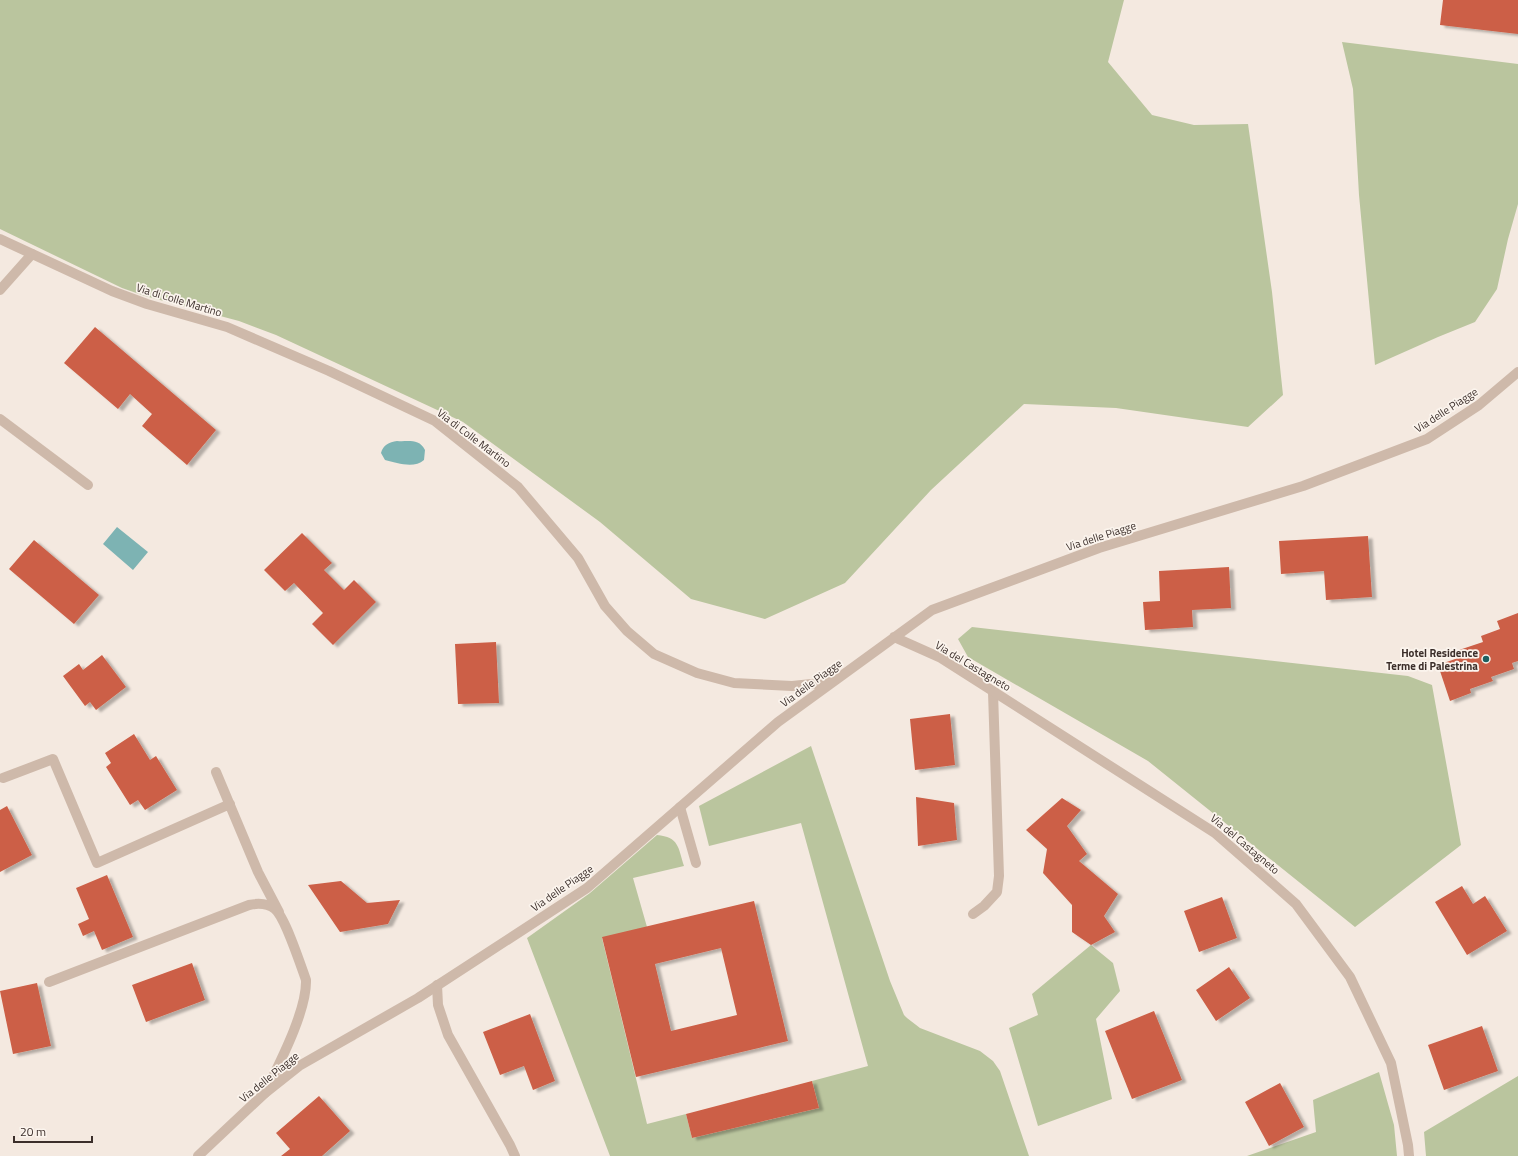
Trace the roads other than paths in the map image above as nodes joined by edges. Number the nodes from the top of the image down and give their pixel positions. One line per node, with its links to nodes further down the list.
1 (0, 239): 2 (street, Via di Colle Martino)
2 (32, 254): 3 (street); 8 (street, Via di Colle Martino)
3 (0, 290)
4 (1518, 372): 7 (street, Via delle Piagge)
5 (0, 419): 6 (street)
6 (88, 485)
7 (894, 637): 8 (street, Via delle Piagge); 9 (street, Via del Castagneto)
8 (833, 681): 13 (street, Via delle Piagge)
9 (993, 692): 15 (street); 22 (street, Via del Castagneto)
10 (216, 772): 12 (street)
11 (3, 778): 12 (street)
12 (230, 804): 16 (street)
13 (680, 807): 14 (street); 18 (street, Via delle Piagge)
14 (696, 863)
15 (973, 914)
16 (283, 921): 17 (street); 19 (street)
17 (49, 982)
18 (437, 985): 19 (street, Via delle Piagge); 21 (street)
19 (265, 1093): 20 (street, Via delle Piagge)
20 (198, 1156)
21 (515, 1156)
22 (1409, 1156)

